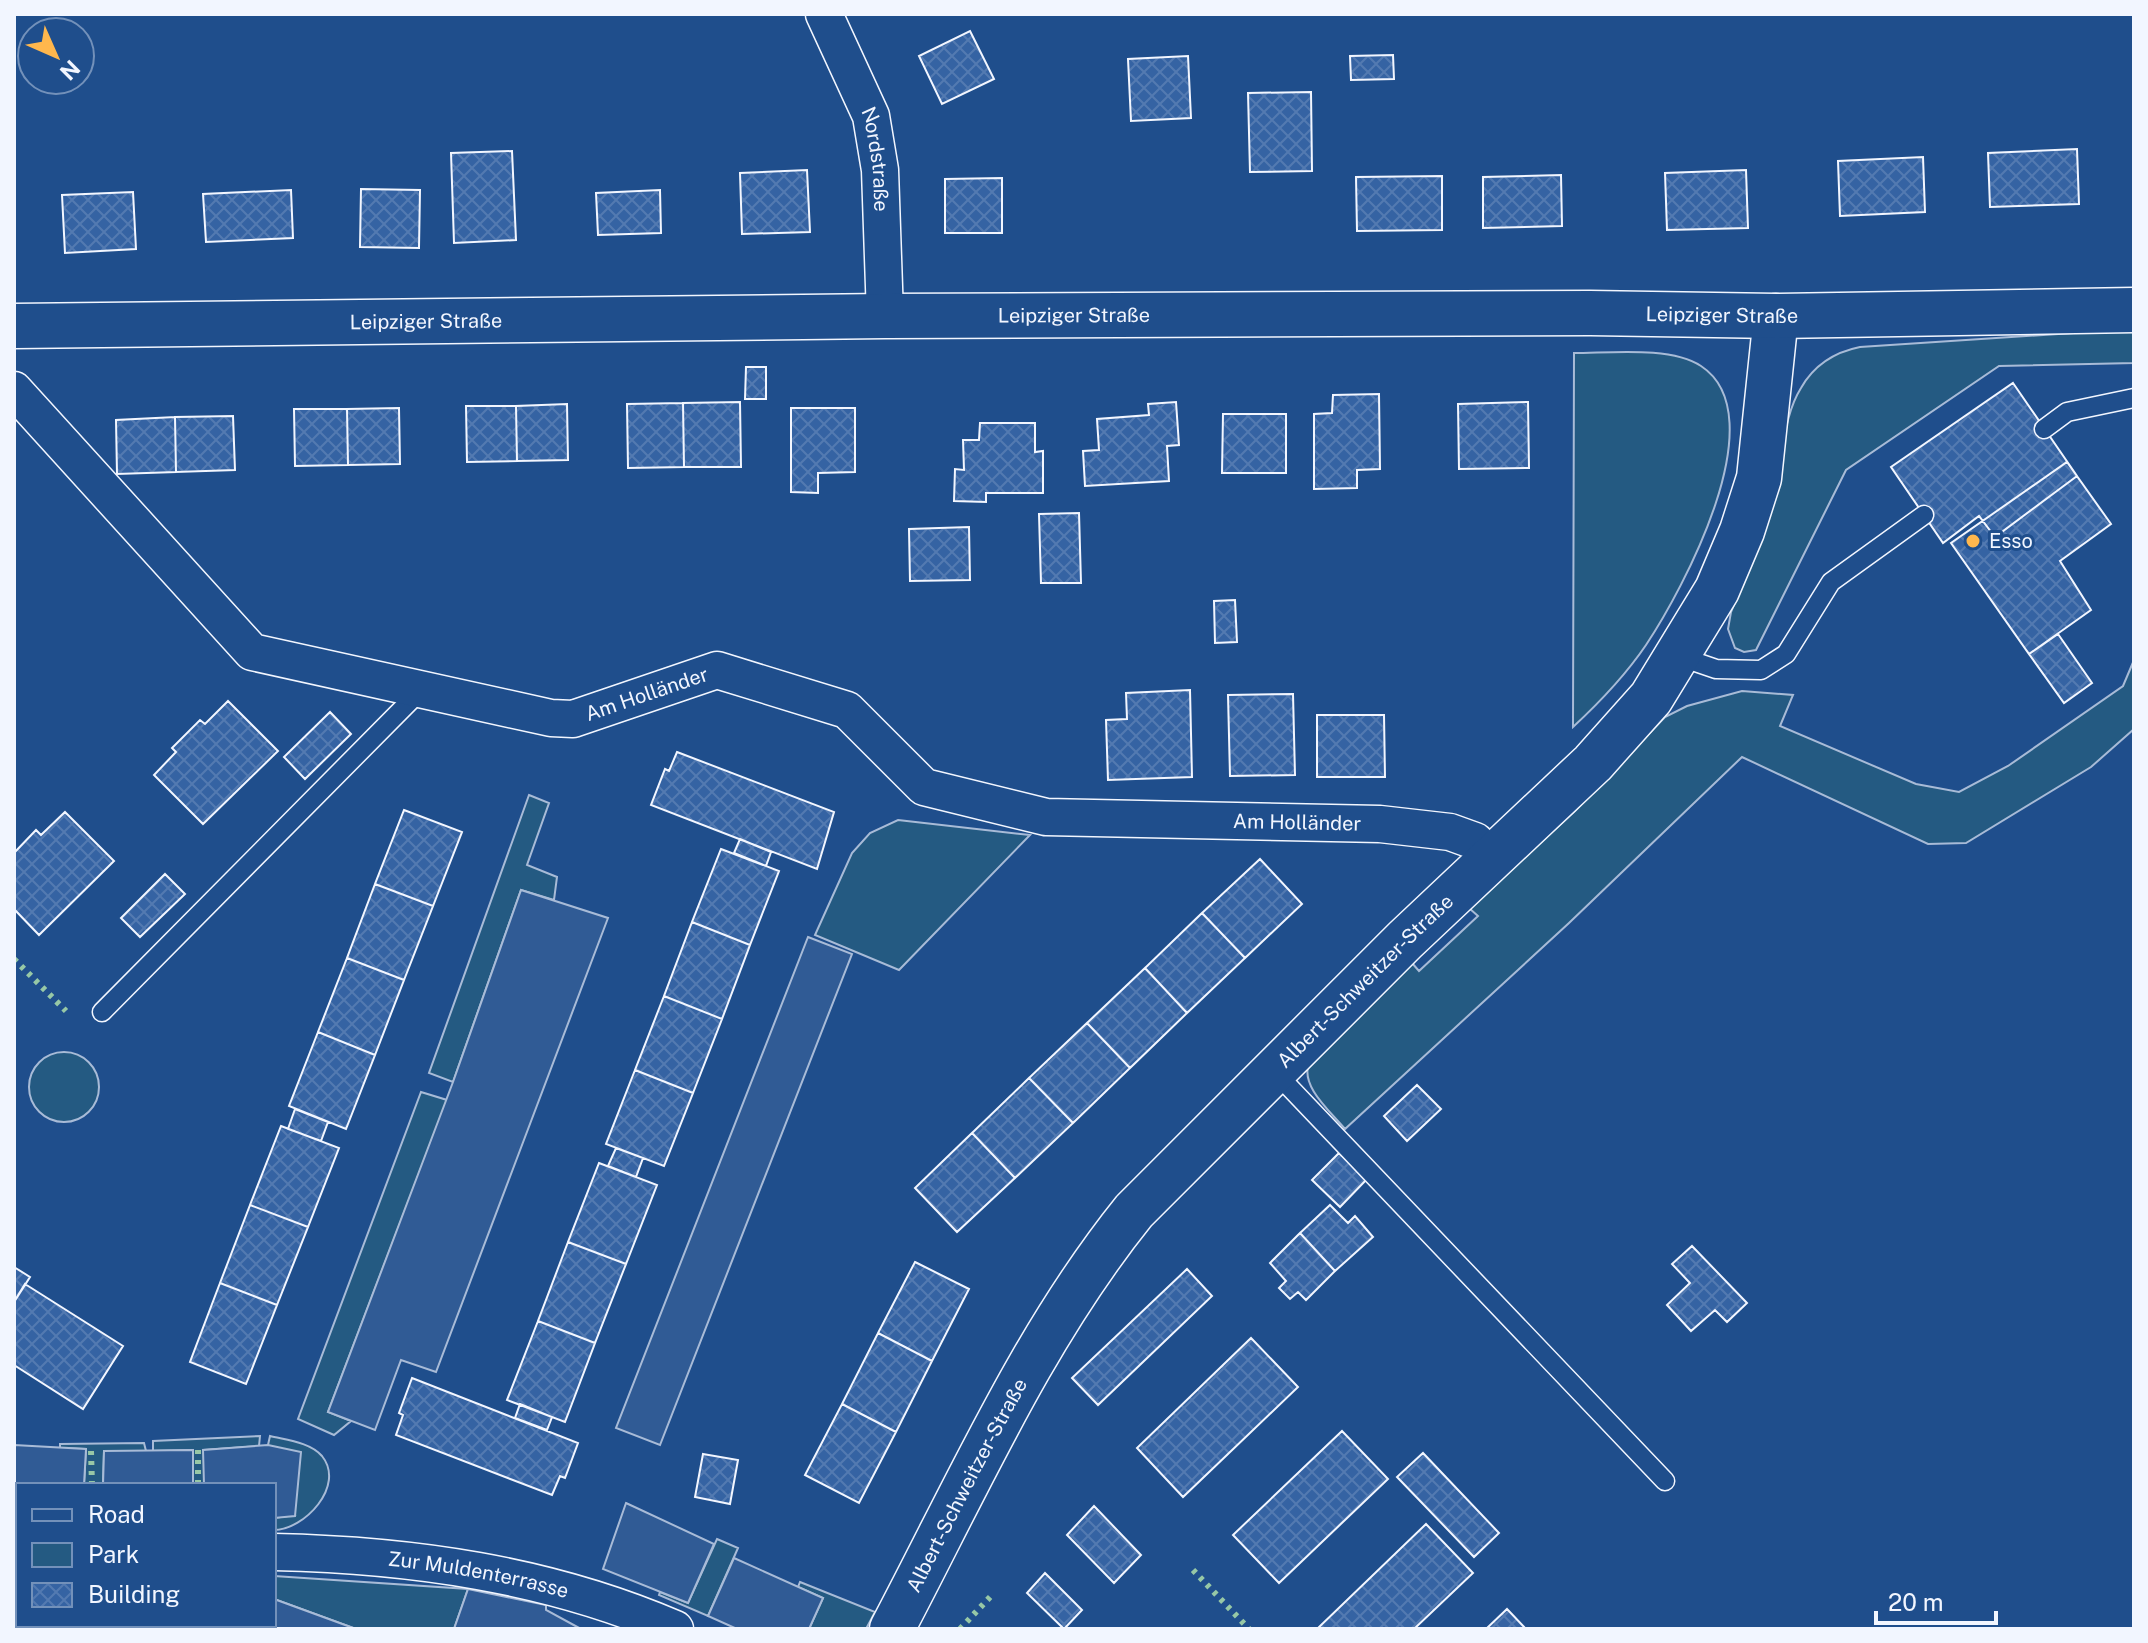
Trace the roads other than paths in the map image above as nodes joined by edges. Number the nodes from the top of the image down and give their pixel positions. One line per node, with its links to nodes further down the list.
1 (824, 14): 3 (street, Nordstraße)
2 (2134, 310): 4 (main road, Leipziger Straße)
3 (885, 316): 4 (main road, Leipziger Straße); 5 (main road, Leipziger Straße)
4 (1776, 316): 10 (main road, Albert-Schweitzer-Straße)
5 (14, 326)
6 (14, 390): 11 (street, Am Holländer)
7 (2134, 398): 8 (lane)
8 (2044, 429)
9 (1924, 515): 10 (lane)
10 (1678, 656): 12 (main road, Albert-Schweitzer-Straße)
11 (421, 690): 12 (street, Am Holländer); 13 (lane)
12 (1494, 859): 14 (main road, Albert-Schweitzer-Straße)
13 (102, 1012)
14 (1272, 1069): 15 (lane); 18 (main road, Albert-Schweitzer-Straße)
15 (1665, 1481)
16 (276, 1552): 17 (street, Zur Muldenterrasse)
17 (675, 1629)
18 (892, 1629)

